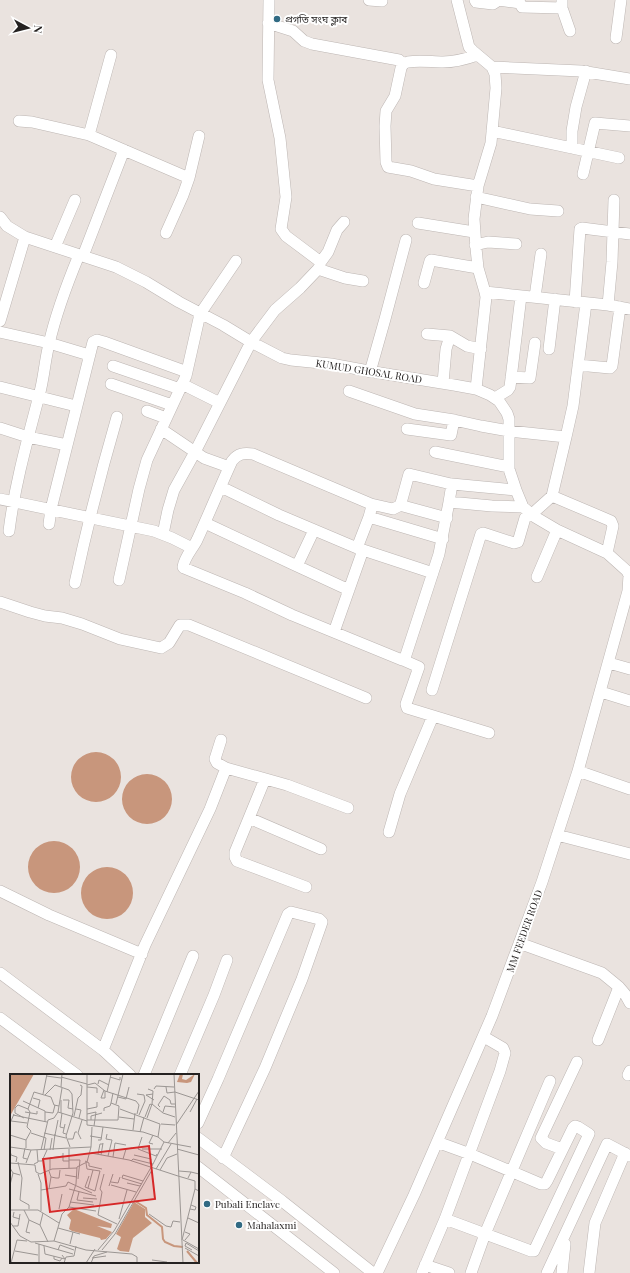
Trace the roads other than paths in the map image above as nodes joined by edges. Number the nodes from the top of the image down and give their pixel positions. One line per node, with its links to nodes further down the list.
1 (269, 0): 9 (street)
2 (369, 0): 6 (street)
3 (457, 0): 13 (street)
4 (475, 0): 7 (street)
5 (621, 0): 11 (street)
6 (382, 1)
7 (520, 2): 8 (street)
8 (562, 4): 10 (street)
9 (268, 23): 14 (street); 49 (street)
10 (570, 31)
11 (616, 38)
12 (112, 55): 21 (street)
13 (477, 55): 14 (street); 15 (street)
14 (403, 64): 29 (street)
15 (492, 67): 16 (street); 20 (street)
16 (586, 71): 17 (street); 23 (street)
17 (630, 79)
18 (19, 121): 21 (street)
19 (630, 126): 25 (street)
20 (492, 131): 23 (street); 29 (street)
21 (90, 135): 24 (street)
22 (199, 136): 28 (street)
23 (572, 148): 25 (street)
24 (124, 150): 28 (street); 47 (street)
25 (588, 152): 26 (street); 27 (street)
26 (619, 158)
27 (584, 174)
28 (189, 178): 38 (street)
29 (478, 186): 30 (street)
30 (476, 197): 33 (street); 37 (street)
31 (75, 200): 45 (street)
32 (614, 200): 39 (street)
33 (558, 211)
34 (0, 217): 41 (street, KUMUD GHOSAL ROAD)
35 (344, 222): 49 (street)
36 (418, 223): 37 (street)
37 (474, 232): 44 (street)
38 (166, 233)
39 (613, 233): 40 (street); 57 (street); 58 (street)
40 (630, 234)
41 (25, 237): 45 (street, KUMUD GHOSAL ROAD); 61 (street)
42 (406, 240): 74 (street)
43 (516, 244): 44 (street)
44 (475, 245): 50 (street)
45 (55, 247): 47 (street, KUMUD GHOSAL ROAD)
46 (541, 254): 55 (street)
47 (81, 255): 60 (street, KUMUD GHOSAL ROAD); 66 (street)
48 (236, 261): 60 (street)
49 (319, 266): 51 (street); 65 (street)
50 (478, 268): 52 (street); 53 (street)
51 (363, 281)
52 (424, 282)
53 (486, 292): 54 (street); 68 (street)
54 (521, 296): 55 (street); 75 (street)
55 (535, 297): 56 (street)
56 (555, 299): 57 (street); 69 (street)
57 (580, 302): 58 (street); 71 (street)
58 (608, 305): 59 (street)
59 (625, 308): 71 (street)
60 (200, 314): 65 (street, KUMUD GHOSAL ROAD); 73 (street)
61 (0, 321)
62 (0, 332): 66 (street)
63 (427, 334): 64 (street)
64 (450, 336): 68 (street); 76 (street)
65 (251, 342): 74 (street, KUMUD GHOSAL ROAD); 84 (street)
66 (49, 343): 70 (street); 82 (street)
67 (535, 343): 75 (street)
68 (481, 349): 80 (street)
69 (549, 349)
70 (89, 355): 73 (street); 86 (street)
71 (578, 365): 96 (street)
72 (114, 366): 78 (street)
73 (187, 372): 78 (street)
74 (370, 372): 76 (street, KUMUD GHOSAL ROAD)
75 (511, 377): 83 (street)
76 (443, 383): 80 (street, KUMUD GHOSAL ROAD)
77 (111, 384): 85 (street)
78 (181, 386): 84 (street); 85 (street)
79 (0, 387): 82 (street)
80 (476, 389): 83 (street, KUMUD GHOSAL ROAD)
81 (349, 391): 90 (street)
82 (39, 397): 86 (street); 95 (street)
83 (495, 398): 94 (street, KUMUD GHOSAL ROAD)
84 (220, 403): 98 (street)
85 (172, 404): 89 (street)
86 (76, 406): 97 (street)
87 (147, 411): 89 (street)
88 (117, 417): 114 (street)
89 (166, 418): 92 (street)
90 (454, 420): 93 (street); 94 (street)
91 (0, 428): 95 (street)
92 (161, 429): 98 (street); 118 (street)
93 (407, 430)
94 (509, 431): 96 (street); 101 (street, KUMUD GHOSAL ROAD)
95 (28, 437): 97 (street); 107 (street)
96 (566, 437): 105 (street)
97 (67, 445): 111 (street)
98 (195, 452): 100 (street); 122 (street)
99 (435, 452): 101 (street)
100 (229, 467): 103 (street); 109 (street)
101 (509, 467): 104 (street, KUMUD GHOSAL ROAD)
102 (451, 484): 104 (street); 108 (street); 110 (street)
103 (221, 487): 116 (street); 119 (street)
104 (516, 490): 112 (street, KUMUD GHOSAL ROAD)
105 (552, 496): 112 (street); 126 (street)
106 (0, 499): 107 (street)
107 (13, 502): 111 (street); 121 (street)
108 (449, 502): 112 (street); 115 (street)
109 (371, 504): 110 (street); 113 (street)
110 (401, 505): 115 (street)
111 (50, 509): 114 (street); 117 (street)
112 (526, 510): 120 (street); 139 (street)
113 (369, 517): 123 (street); 125 (street)
114 (89, 518): 118 (street); 132 (street)
115 (446, 518): 123 (street)
116 (205, 523): 124 (street); 127 (street)
117 (49, 524)
118 (130, 525): 122 (street); 131 (street)
119 (314, 530): 125 (street); 127 (street)
120 (557, 530): 126 (street); 130 (street)
121 (9, 531)
122 (162, 534): 124 (street)
123 (443, 539): 128 (street)
124 (192, 548): 135 (street)
125 (360, 549): 128 (street); 133 (street)
126 (607, 553): 129 (street)
127 (297, 566): 133 (street)
128 (434, 573): 136 (street)
129 (630, 575): 137 (street, MM FEEDER ROAD)
130 (537, 577)
131 (119, 580)
132 (75, 583)
133 (349, 590): 135 (street)
134 (0, 602): 141 (street)
135 (334, 632): 136 (street)
136 (403, 660): 143 (street)
137 (609, 663): 138 (street); 140 (street, MM FEEDER ROAD)
138 (630, 669)
139 (432, 690)
140 (601, 692): 142 (street); 147 (street, MM FEEDER ROAD)
141 (366, 698)
142 (630, 701)
143 (433, 716): 144 (street); 152 (street)
144 (489, 733)
145 (221, 740): 146 (street)
146 (226, 768): 148 (street); 159 (street)
147 (578, 771): 149 (street); 153 (street, MM FEEDER ROAD)
148 (265, 779): 150 (street); 151 (street)
149 (630, 789)
150 (348, 808)
151 (249, 818): 154 (street); 156 (street)
152 (389, 832)
153 (557, 835): 155 (street); 158 (street, MM FEEDER ROAD)
154 (321, 849)
155 (630, 854)
156 (306, 887)
157 (0, 891): 159 (street)
158 (519, 943): 163 (street); 165 (street, MM FEEDER ROAD)
159 (142, 954): 167 (street)
160 (193, 956): 171 (street)
161 (227, 960): 172 (street)
162 (0, 973): 167 (street)
163 (626, 994): 166 (street)
164 (0, 1018): 169 (street)
165 (484, 1037): 176 (street, MM FEEDER ROAD); 178 (street)
166 (598, 1040)
167 (103, 1050): 170 (street)
168 (577, 1062): 177 (street)
169 (76, 1074)
170 (129, 1074)
171 (147, 1074)
172 (180, 1074)
173 (550, 1081): 182 (street)
174 (199, 1121): 180 (street)
175 (199, 1139): 180 (street)
176 (437, 1142): 178 (street); 189 (street, MM FEEDER ROAD)
177 (562, 1149): 182 (street); 184 (street)
178 (470, 1154): 182 (street); 183 (street)
179 (627, 1154): 192 (street); 194 (street)
180 (223, 1158): 188 (street)
181 (199, 1168): 187 (street)
182 (512, 1172): 184 (street)
183 (444, 1219): 184 (street); 186 (street)
184 (485, 1234): 191 (street)
185 (565, 1244): 193 (street)
186 (423, 1269): 190 (street)
187 (334, 1273)
188 (373, 1273)
189 (377, 1273)
190 (448, 1273)
191 (471, 1273)
192 (547, 1273)
193 (562, 1273)
194 (589, 1273)

